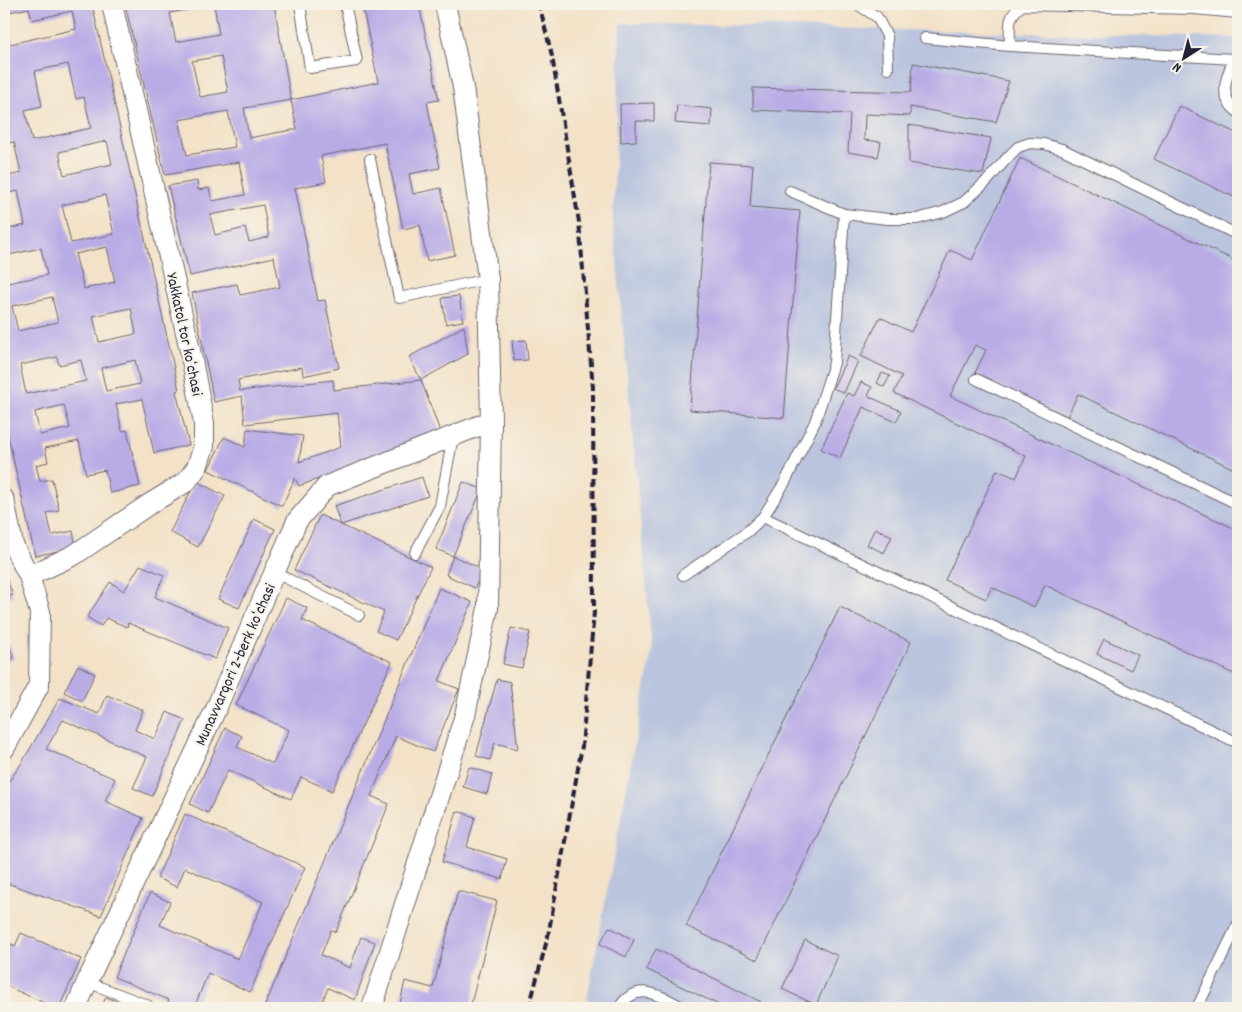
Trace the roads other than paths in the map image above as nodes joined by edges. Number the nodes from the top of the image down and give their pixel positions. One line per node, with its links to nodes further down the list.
1 (112, 4): 26 (street, Yakkatol tor koʻchasi)
2 (300, 4): 3 (lane)
3 (345, 4)
4 (445, 4): 16 (street)
5 (857, 4): 10 (lane)
6 (1238, 13): 8 (lane)
7 (925, 38): 8 (lane)
8 (1010, 46): 9 (lane)
9 (1236, 55): 11 (lane)
10 (888, 69)
11 (1238, 112)
12 (370, 158): 16 (lane)
13 (790, 191): 14 (lane)
14 (844, 214): 15 (lane); 22 (lane)
15 (1238, 235)
16 (488, 279): 18 (street)
17 (976, 379): 21 (lane)
18 (491, 421): 19 (street, Munavvarqori 2-berk koʻchasi); 34 (street)
19 (453, 436): 23 (lane); 24 (street, Munavvarqori 2-berk koʻchasi)
20 (4, 500): 26 (street)
21 (1238, 504)
22 (763, 517): 25 (lane); 28 (lane)
23 (414, 553)
24 (274, 572): 27 (lane); 31 (street, Munavvarqori 2-berk koʻchasi)
25 (683, 575)
26 (29, 576): 29 (street)
27 (359, 615)
28 (1238, 743)
29 (4, 749)
30 (1238, 924): 37 (lane)
31 (87, 982): 32 (lane); 33 (street, Munavvarqori 2-berk koʻchasi)
32 (146, 1005)
33 (76, 1008)
34 (372, 1008)
35 (619, 1008): 36 (lane)
36 (685, 1008)
37 (1197, 1008)

